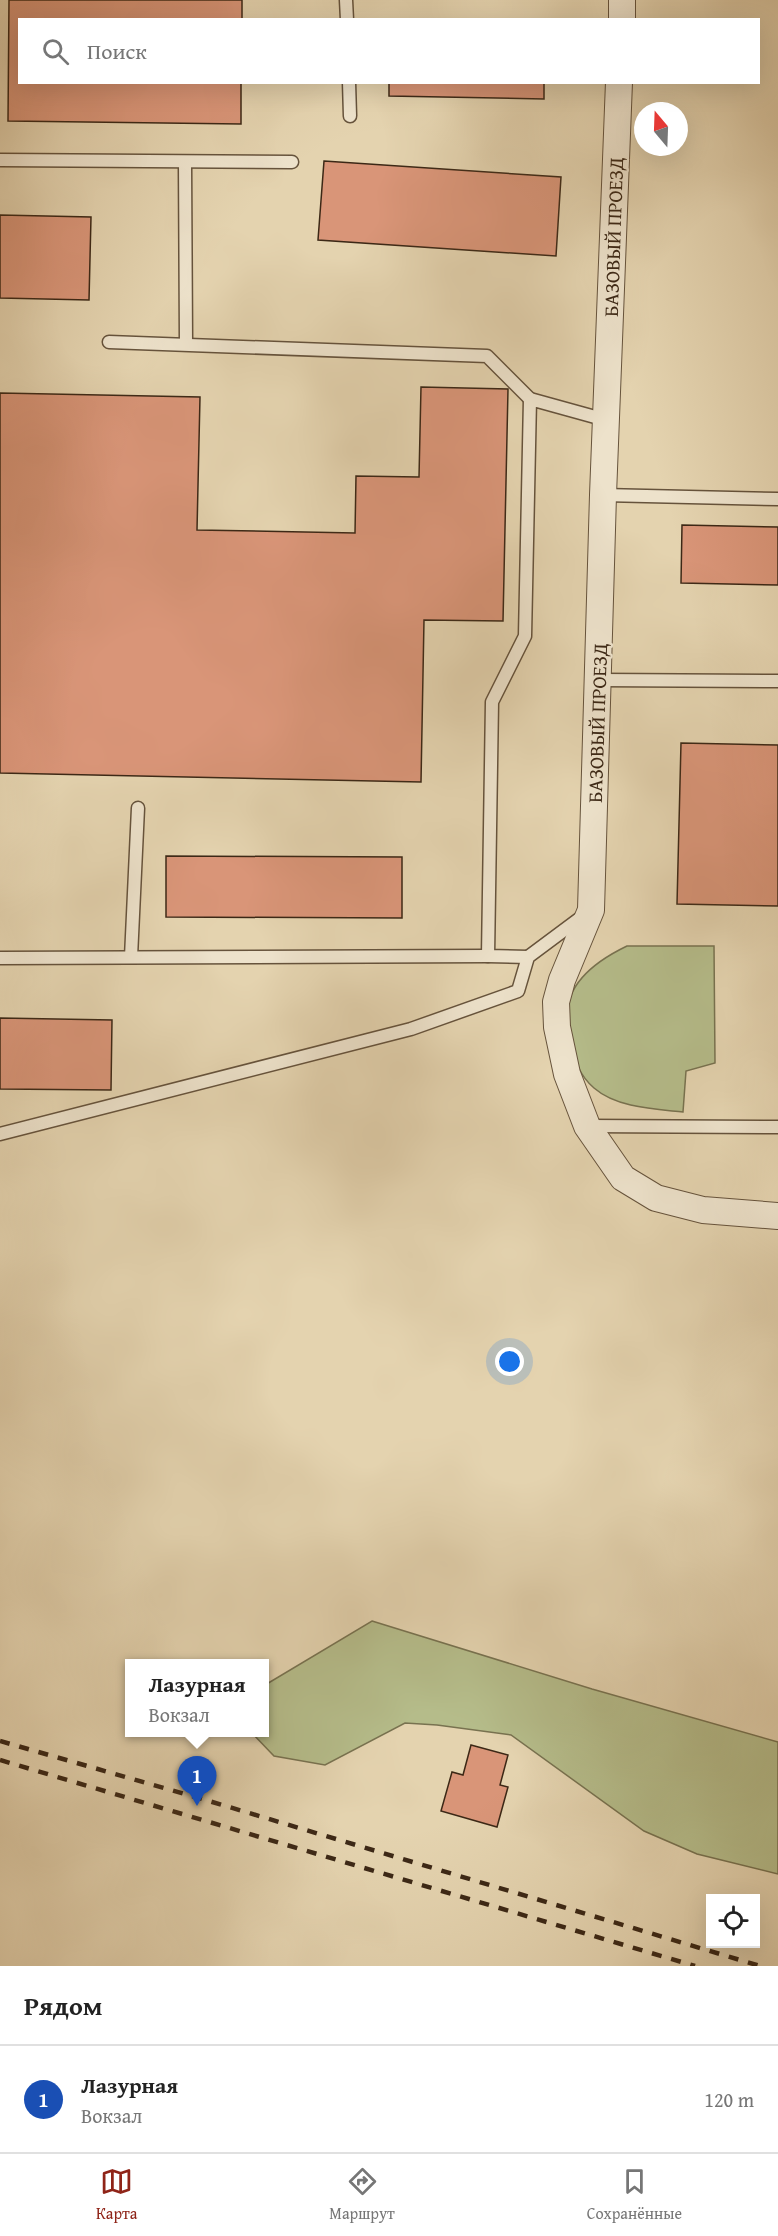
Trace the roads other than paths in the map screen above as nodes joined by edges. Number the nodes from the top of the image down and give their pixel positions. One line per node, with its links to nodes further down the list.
1 (346, 0): 3 (lane)
2 (622, 0): 4 (street)
3 (347, 18)
4 (622, 18)
5 (349, 84): 7 (lane)
6 (619, 84): 14 (street, БАЗОВЫЙ ПРОЕЗД)
7 (350, 116)
8 (0, 160): 9 (lane)
9 (185, 162): 10 (lane); 12 (lane)
10 (292, 162)
11 (109, 342): 12 (lane)
12 (186, 343): 13 (lane)
13 (530, 399): 14 (lane); 21 (lane)
14 (606, 420): 15 (street, БАЗОВЫЙ ПРОЕЗД)
15 (603, 495): 16 (lane); 17 (street, БАЗОВЫЙ ПРОЕЗД)
16 (778, 499)
17 (599, 680): 18 (lane); 20 (street, БАЗОВЫЙ ПРОЕЗД)
18 (778, 681)
19 (138, 808): 22 (lane)
20 (591, 910): 23 (lane); 25 (street, БАЗОВЫЙ ПРОЕЗД)
21 (488, 956): 22 (lane); 23 (lane)
22 (131, 957): 24 (lane)
23 (528, 957): 27 (lane)
24 (0, 958)
25 (587, 1126): 26 (lane); 28 (street, БАЗОВЫЙ ПРОЕЗД)
26 (778, 1127)
27 (0, 1134)
28 (778, 1216)

